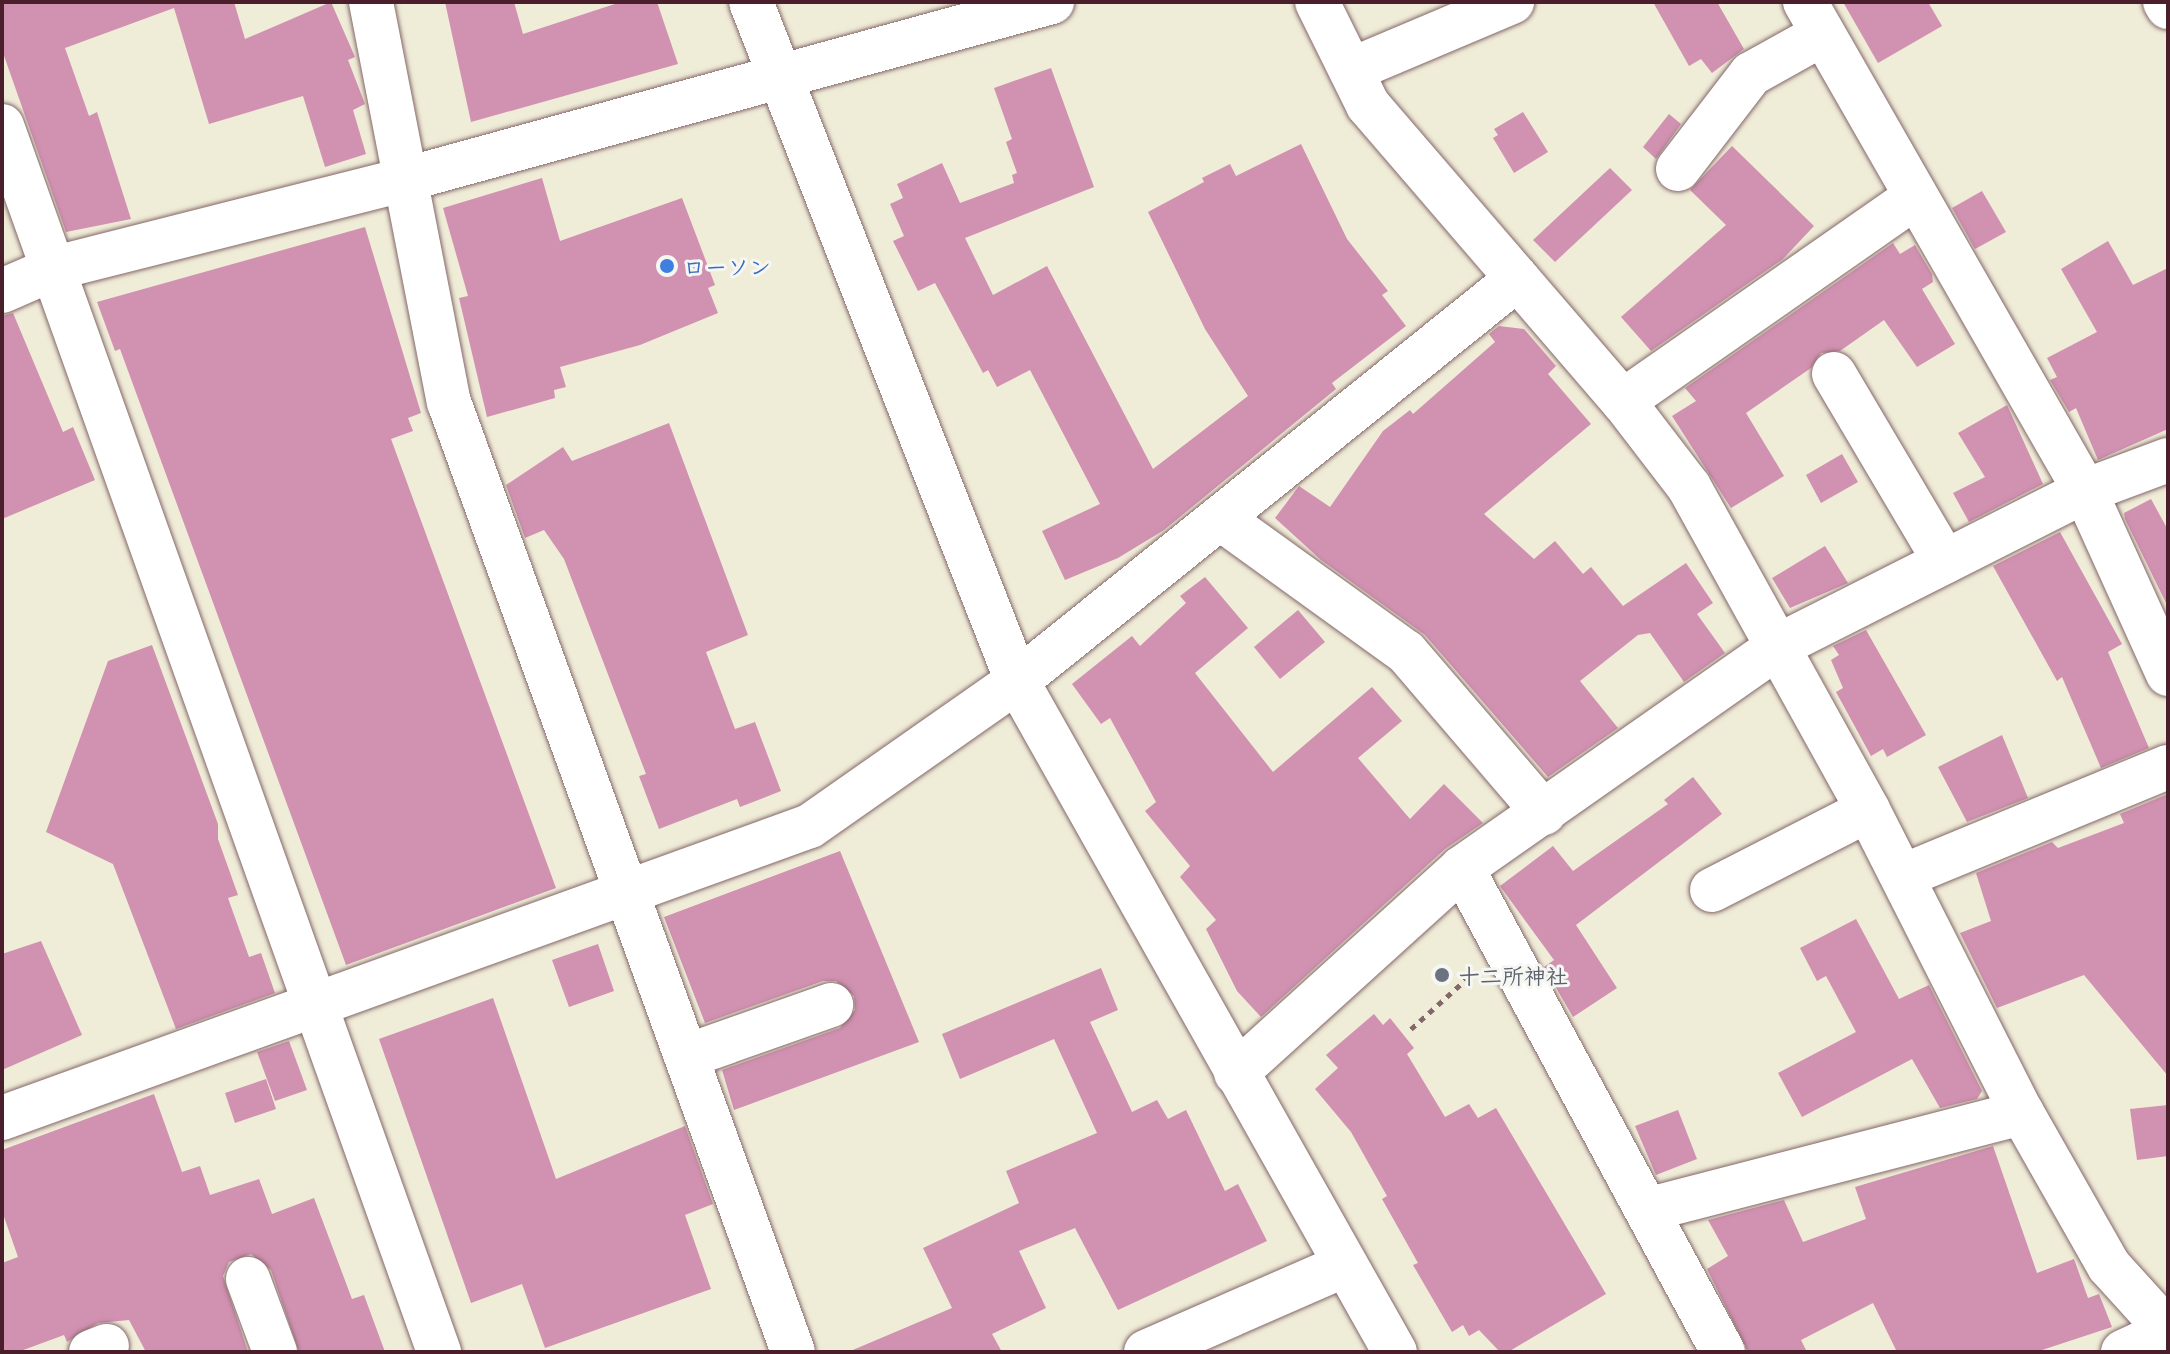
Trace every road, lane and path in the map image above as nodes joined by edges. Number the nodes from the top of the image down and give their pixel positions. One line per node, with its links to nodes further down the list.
1 (371, 2): 11 (street)
2 (751, 2): 8 (street)
3 (1052, 2): 8 (street)
4 (1317, 2): 7 (street)
5 (1512, 2): 7 (street)
6 (1814, 18): 10 (street); 12 (street)
7 (1351, 70): 14 (street)
8 (779, 77): 11 (street); 24 (street)
9 (2, 126): 13 (street)
10 (1678, 169)
11 (407, 179): 13 (street); 31 (street)
12 (1914, 198): 17 (street); 19 (street)
13 (55, 268): 15 (street); 33 (street)
14 (1517, 279): 17 (street); 20 (street)
15 (2, 291)
16 (1834, 374): 21 (street)
17 (1623, 401): 22 (street)
18 (2168, 460): 19 (street)
19 (2085, 491): 21 (street); 23 (street)
20 (1220, 518): 24 (street); 27 (street)
21 (1945, 562): 22 (street)
22 (1780, 645): 26 (street); 27 (street)
23 (2168, 674)
24 (1017, 681): 31 (street); 37 (street)
25 (2168, 767): 29 (street)
26 (1868, 810): 29 (street); 30 (street)
27 (1544, 813): 28 (street)
28 (1462, 868): 32 (street); 37 (street)
29 (1903, 876): 38 (street)
30 (1712, 890)
31 (628, 891): 33 (street); 36 (street)
32 (1505, 945): 35 (path); 40 (street)
33 (315, 1002): 39 (street); 45 (street)
34 (831, 1005): 36 (street)
35 (1411, 1029)
36 (687, 1056): 46 (street)
37 (1236, 1073): 41 (street)
38 (2022, 1113): 40 (street); 43 (street)
39 (2, 1118)
40 (1650, 1209): 49 (street)
41 (1345, 1265): 47 (street); 48 (street)
42 (248, 1279): 44 (street)
43 (2168, 1331): 50 (street)
44 (275, 1352)
45 (439, 1352)
46 (793, 1352)
47 (1146, 1352)
48 (1395, 1352)
49 (1723, 1352)
50 (2123, 1352)

